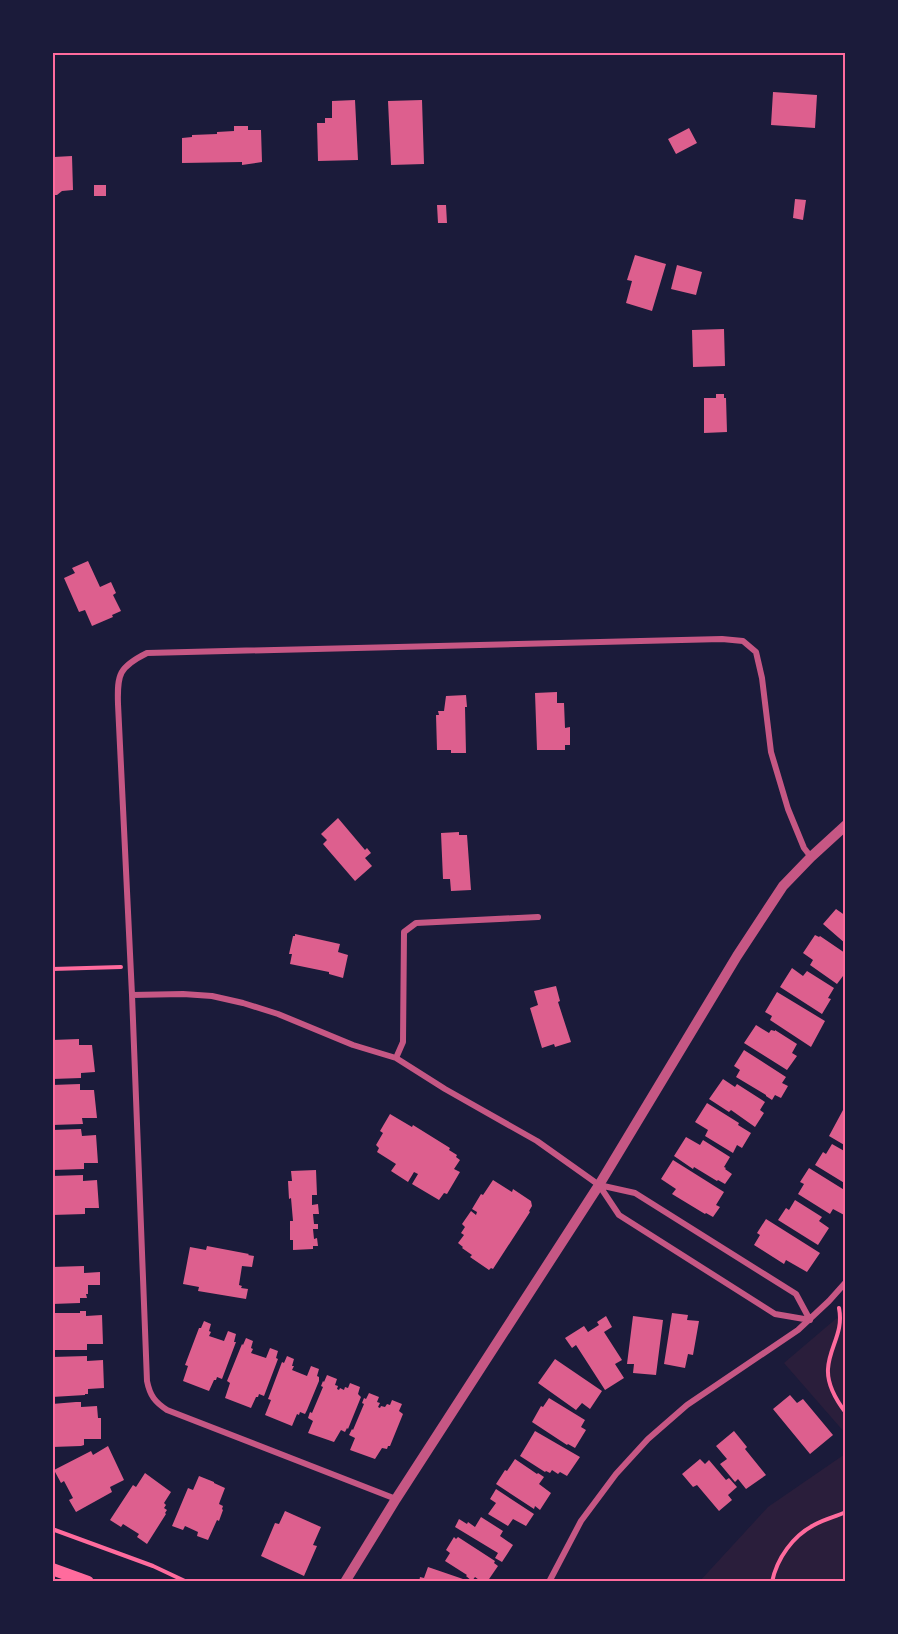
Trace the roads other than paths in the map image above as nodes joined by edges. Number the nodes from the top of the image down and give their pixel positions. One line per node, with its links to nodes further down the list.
1 (846, 825): 2 (street)
2 (811, 857): 4 (street); 6 (street)
3 (538, 917): 5 (street)
4 (132, 994): 5 (street); 9 (street)
5 (396, 1058): 6 (street)
6 (599, 1185): 8 (street); 8 (street); 9 (street)
7 (846, 1282): 8 (street)
8 (810, 1320): 13 (street)
9 (396, 1499): 12 (street)
10 (52, 1569): 11 (main road)
11 (88, 1581)
12 (345, 1581)
13 (549, 1581)

